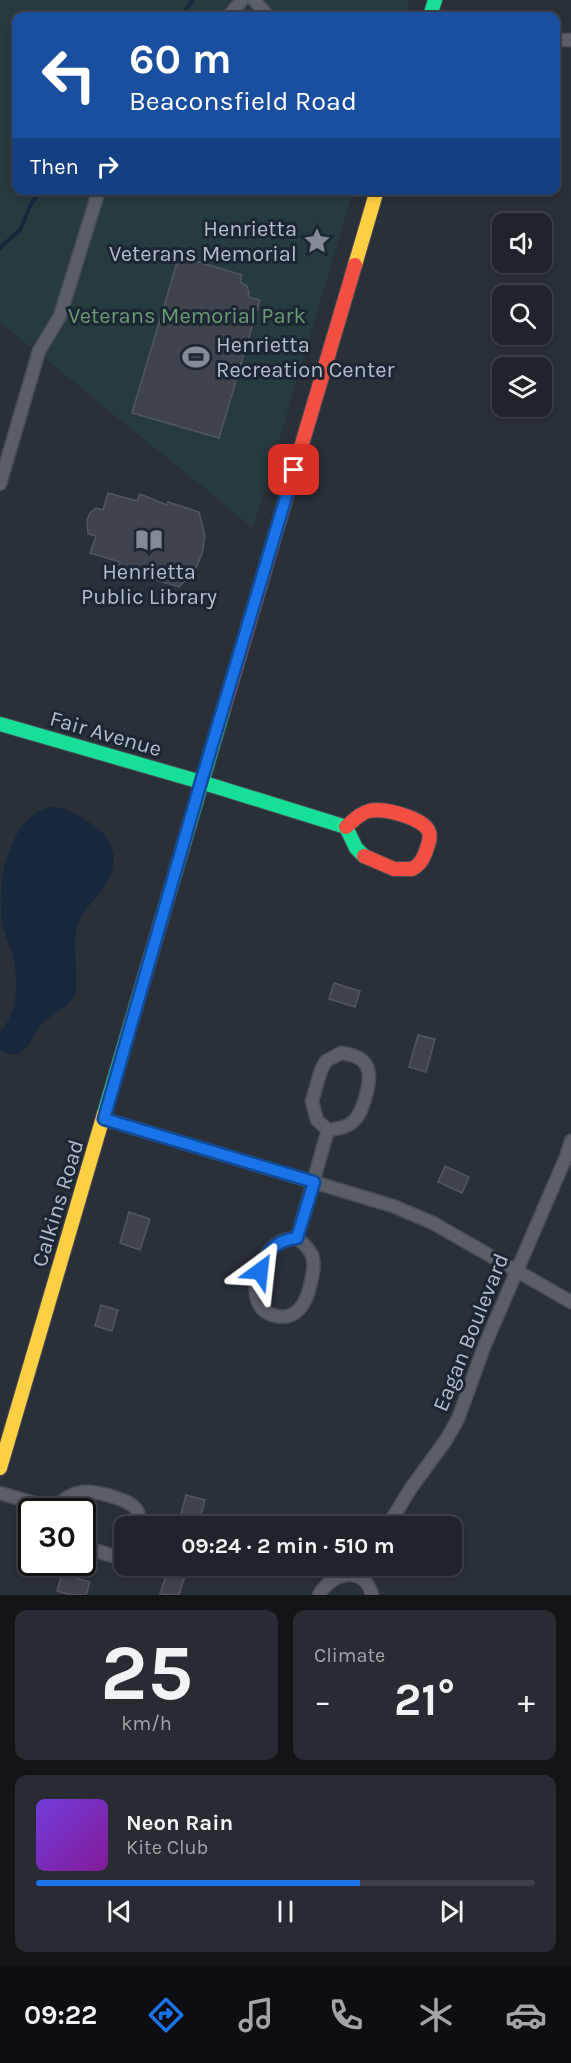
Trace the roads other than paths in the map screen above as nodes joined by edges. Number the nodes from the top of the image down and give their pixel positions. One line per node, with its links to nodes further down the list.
1 (242, 0): 3 (street)
2 (254, 0): 4 (street)
3 (232, 12)
4 (264, 12)
5 (97, 195): 7 (street)
6 (376, 195): 9 (main road, Calkins Road)
7 (0, 484)
8 (0, 724): 9 (main road, Fair Avenue)
9 (201, 782): 10 (main road, Fair Avenue); 11 (main road, Calkins Road)
10 (346, 827): 10 (main road)
11 (104, 1119): 14 (street); 18 (main road, Calkins Road)
12 (328, 1130): 12 (street); 14 (street)
13 (571, 1141): 16 (street, Eagan Boulevard)
14 (314, 1182): 15 (street); 16 (street)
15 (297, 1238): 15 (street)
16 (517, 1271): 17 (street); 23 (street, Eagan Boulevard)
17 (571, 1302)
18 (0, 1468)
19 (0, 1493): 21 (street)
20 (67, 1498): 22 (street)
21 (18, 1499)
22 (138, 1516)
23 (394, 1516)
24 (96, 1551): 25 (street)
25 (114, 1556)
26 (345, 1576): 28 (street)
27 (364, 1576): 29 (street)
28 (319, 1595)
29 (372, 1595)

